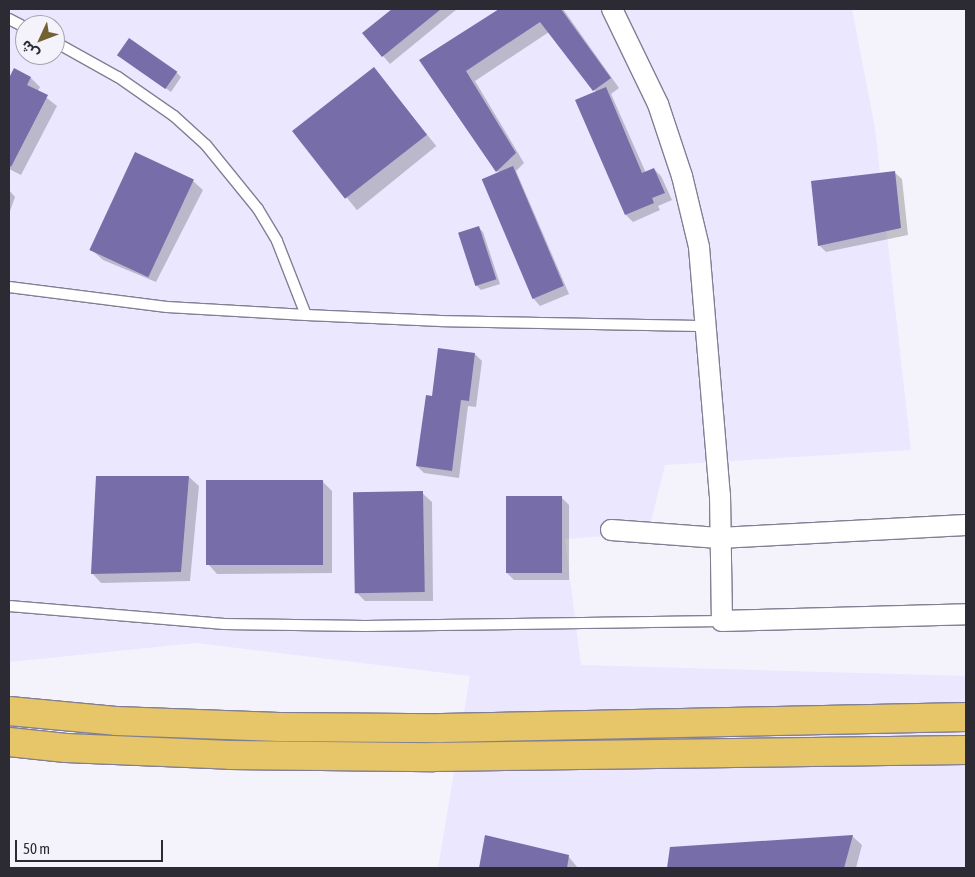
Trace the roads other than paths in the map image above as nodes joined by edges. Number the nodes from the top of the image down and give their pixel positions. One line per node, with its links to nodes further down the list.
1 (612, 9): 5 (street)
2 (65, 48): 4 (lane)
3 (9, 287): 4 (lane)
4 (306, 315): 5 (lane)
5 (707, 326): 8 (street)
6 (966, 525): 8 (street)
7 (611, 530): 8 (street)
8 (720, 538): 11 (street)
9 (9, 606): 11 (lane)
10 (966, 614): 11 (street)
11 (722, 621)
12 (9, 711): 13 (highway)
13 (966, 717)
14 (9, 742): 15 (highway)
15 (966, 750)

